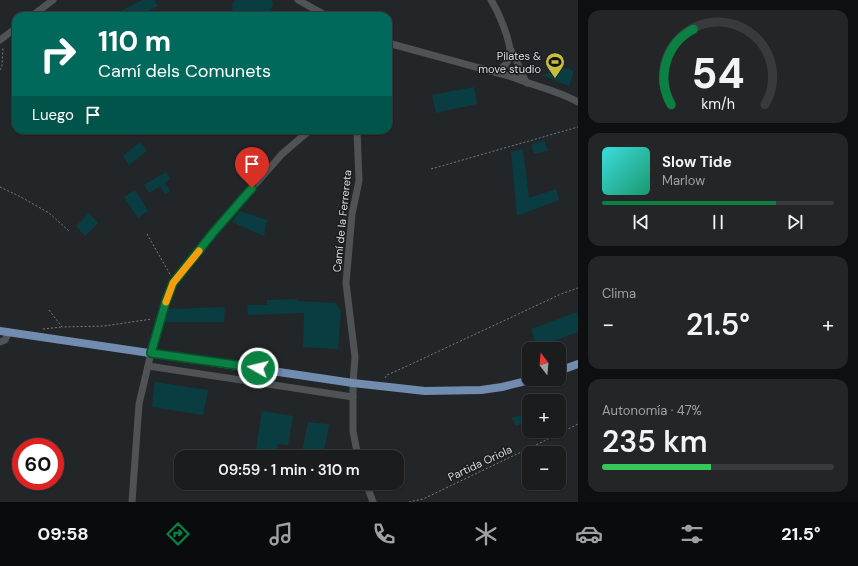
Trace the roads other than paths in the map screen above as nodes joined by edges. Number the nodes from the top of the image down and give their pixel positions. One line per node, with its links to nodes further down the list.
1 (53, 0): 4 (street)
2 (298, 0): 5 (street)
3 (491, 0): 9 (street)
4 (37, 12)
5 (320, 12)
6 (12, 31): 7 (street)
7 (2, 39)
8 (392, 44): 10 (street)
9 (510, 49): 10 (street); 11 (street)
10 (497, 72): 11 (street)
11 (527, 83): 12 (street)
12 (578, 102)
13 (305, 134): 18 (street)
14 (357, 134): 25 (street, Camí de la Ferrereta)
15 (0, 331): 16 (main road)
16 (9, 332): 17 (street); 18 (main road)
17 (0, 342)
18 (151, 353): 21 (street); 22 (main road)
19 (259, 356): 22 (street)
20 (578, 364): 23 (main road)
21 (148, 366): 26 (street); 29 (street)
22 (258, 368): 25 (main road)
23 (566, 368)
24 (522, 382): 25 (main road)
25 (353, 383): 26 (street, Camí de la Ferrereta)
26 (353, 397): 27 (street, Camí de la Ferrereta)
27 (357, 450)
28 (368, 490): 30 (street)
29 (132, 502)
30 (372, 502)

